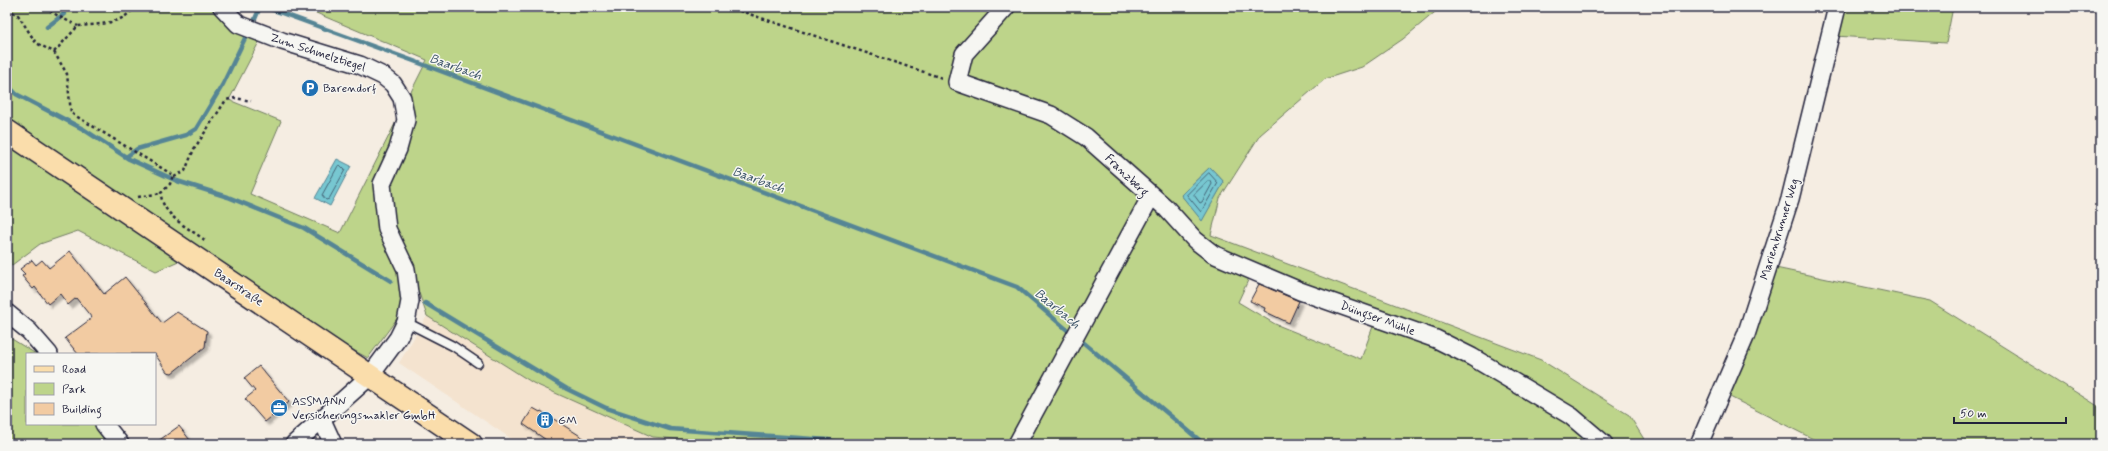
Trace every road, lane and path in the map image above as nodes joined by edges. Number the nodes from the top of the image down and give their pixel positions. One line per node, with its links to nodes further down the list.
1 (45, 7): 8 (path)
2 (134, 7): 8 (path)
3 (222, 7): 17 (street, Zum Schmelztiegel)
4 (728, 7): 10 (path)
5 (1006, 7): 10 (street)
6 (1836, 7): 29 (street, Marienbrunner Weg)
7 (7, 8): 9 (path)
8 (78, 26): 9 (path)
9 (54, 52): 13 (path)
10 (957, 82): 15 (street, Franzberg)
11 (251, 101): 13 (path)
12 (7, 131): 20 (main road, Baarstraße)
13 (174, 177): 14 (path)
14 (173, 181)
15 (1152, 196): 27 (street, Franzberg); 28 (street, Düingser Mühle)
16 (7, 313): 18 (street)
17 (406, 322): 19 (lane); 20 (street, Zum Schmelztiegel)
18 (48, 353)
19 (478, 363)
20 (370, 376): 21 (street, Zum Schmelztiegel); 26 (main road, Baarstraße)
21 (322, 420): 24 (street, Zum Schmelztiegel); 25 (street)
22 (105, 425): 23 (street)
23 (120, 444)
24 (294, 444)
25 (333, 444)
26 (471, 444)
27 (1017, 444)
28 (1604, 444)
29 (1699, 444)

